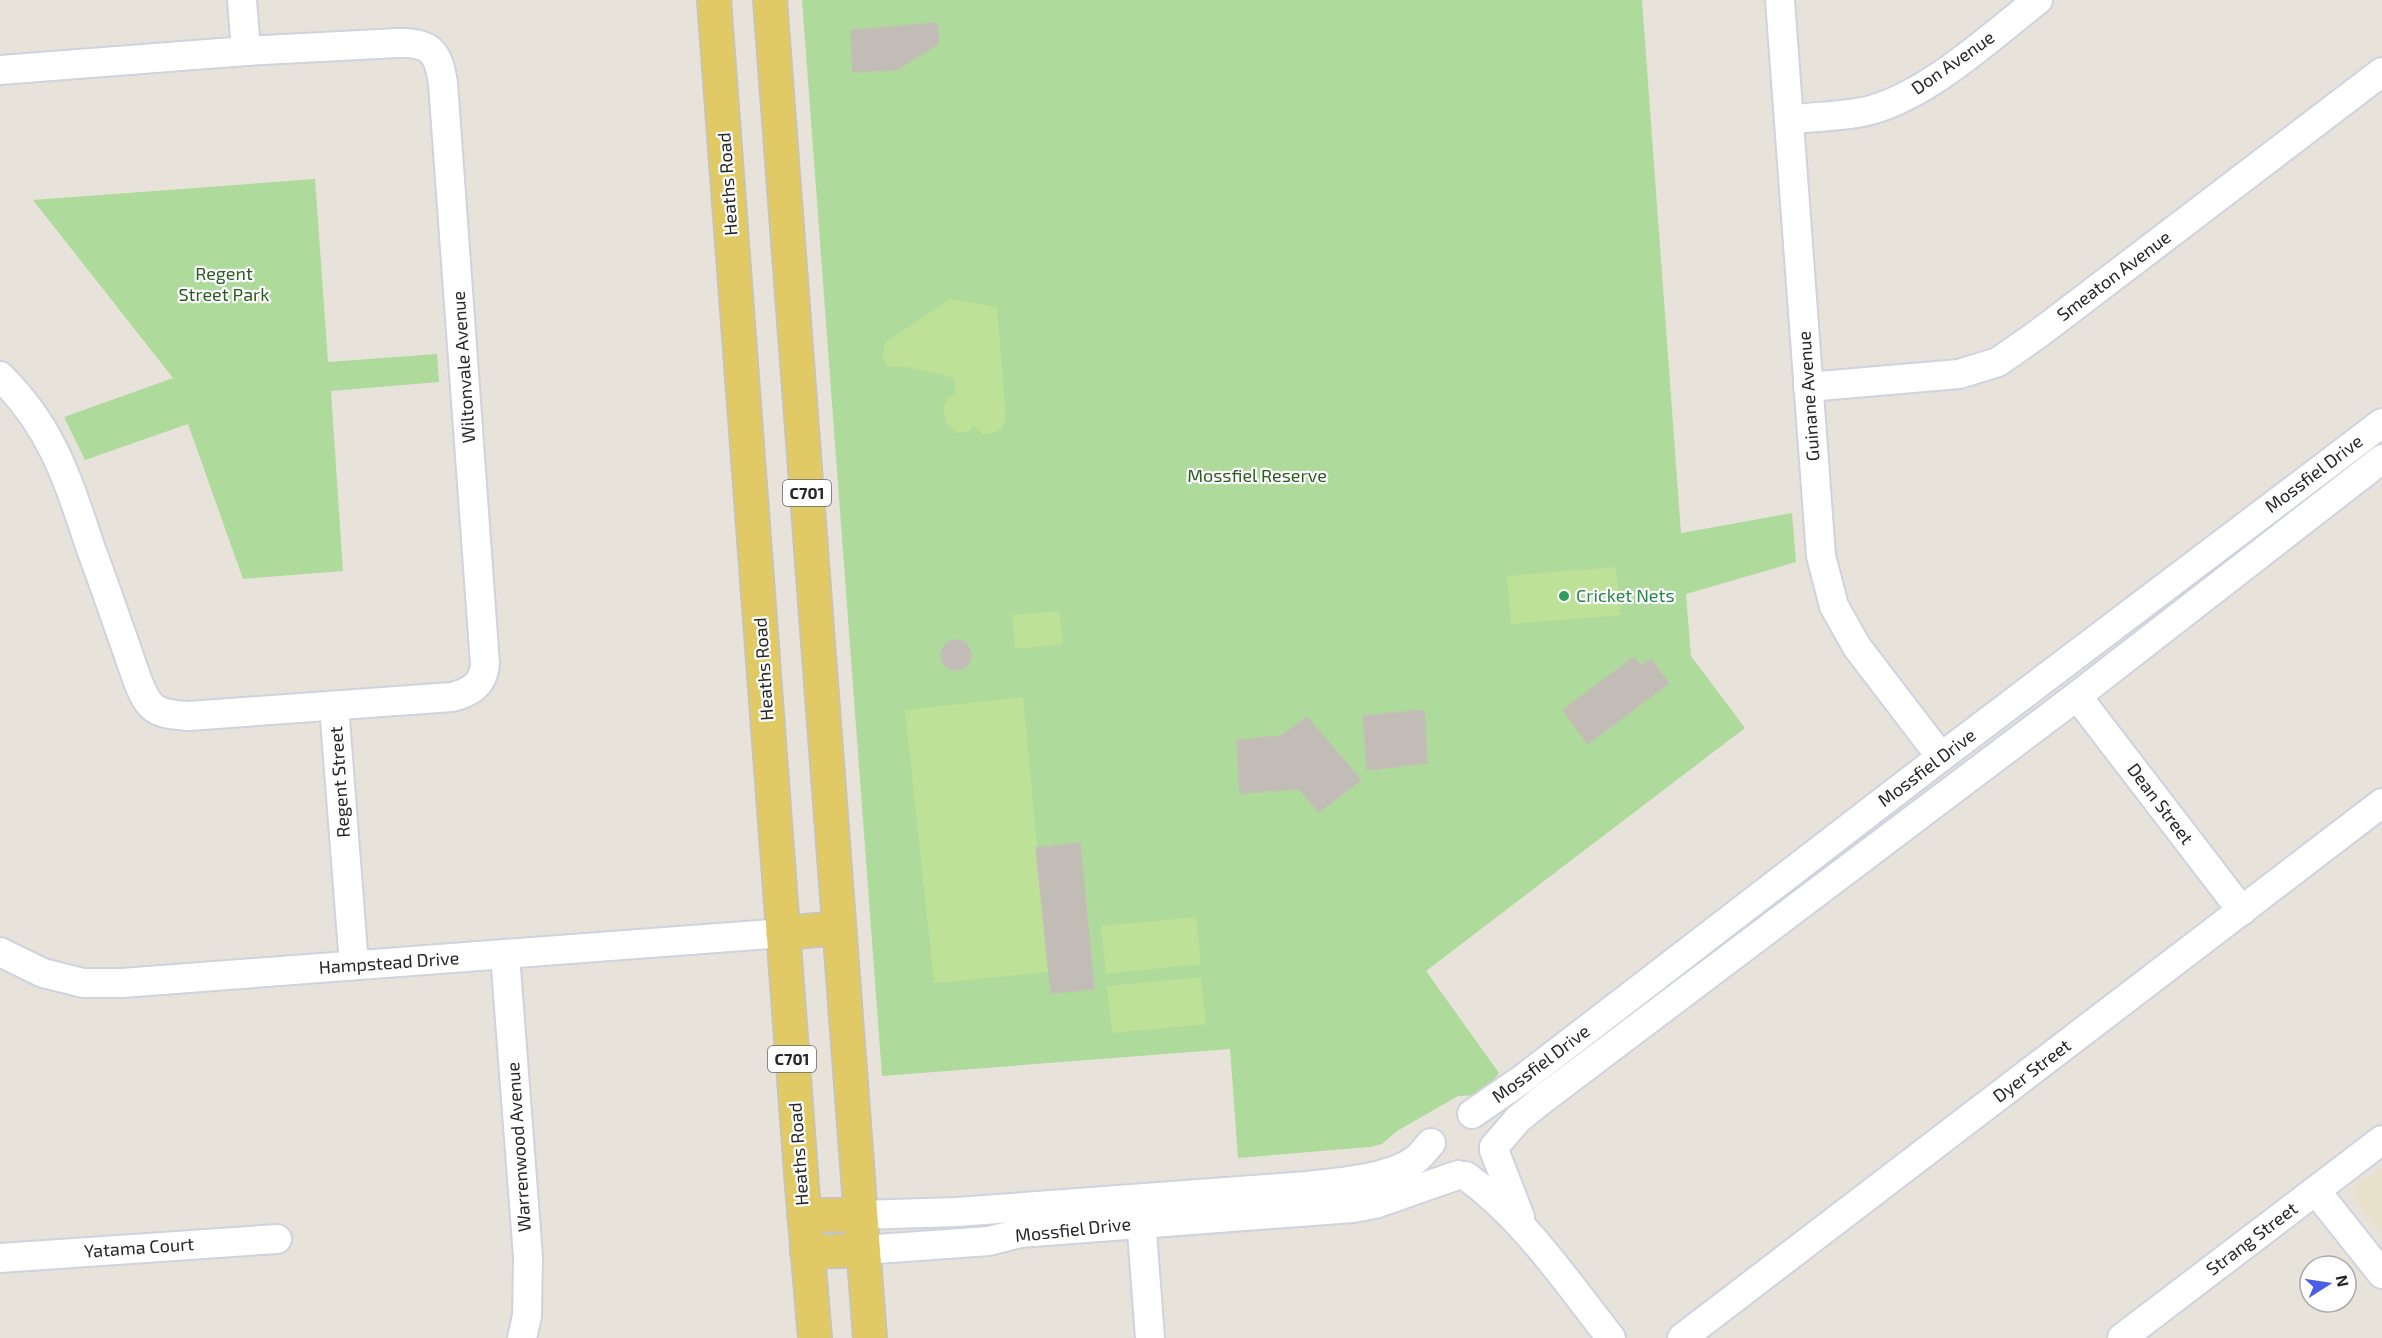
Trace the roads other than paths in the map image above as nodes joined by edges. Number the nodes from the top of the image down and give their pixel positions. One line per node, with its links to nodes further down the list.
1 (242, 0): 6 (street)
2 (714, 0): 20 (main road, Heaths Road / C701)
3 (770, 0): 19 (main road, C701)
4 (1780, 0): 9 (street, Guinane Avenue)
5 (2038, 0): 9 (street, Don Avenue)
6 (246, 51): 7 (street, Wiltonvale Avenue); 15 (street, Wiltonvale Avenue)
7 (0, 70)
8 (2382, 72): 11 (street, Smeaton Avenue)
9 (1789, 120): 11 (street, Guinane Avenue)
10 (0, 376): 15 (street, Regent Street)
11 (1808, 387): 16 (street, Guinane Avenue)
12 (2382, 423): 16 (street, Mossfiel Drive)
13 (2382, 459): 14 (street, Mossfiel Drive)
14 (2077, 696): 18 (street, Dean Street); 27 (street, Mossfiel Drive)
15 (334, 706): 23 (street, Regent Street)
16 (1941, 756): 24 (street, Mossfiel Drive)
17 (2382, 804): 18 (street, Dyer Street)
18 (2242, 911): 44 (street, Dyer Street)
19 (839, 928): 20 (main road); 32 (main road, C701)
20 (783, 933): 22 (street, Hampstead Drive); 31 (main road, Heaths Road / C701)
21 (0, 952): 23 (street, Hampstead Drive)
22 (505, 955): 23 (street, Hampstead Drive); 39 (street, Warrenwood Avenue)
23 (354, 965)
24 (1472, 1114): 26 (street); 27 (street)
25 (2382, 1140): 29 (street, Strang Street)
26 (1431, 1143): 28 (street); 30 (street, Mossfiel Drive)
27 (1494, 1149): 28 (street); 33 (street)
28 (1462, 1175): 30 (street, Mossfiel Drive); 33 (street)
29 (2316, 1191): 38 (street); 45 (street, Strang Street)
30 (1141, 1211): 32 (street, Mossfiel Drive); 35 (street, Mossfiel Drive); 42 (street)
31 (804, 1215): 32 (main road); 36 (main road, Heaths Road / C701)
32 (860, 1215): 35 (main road, C701)
33 (1524, 1227): 43 (street)
34 (277, 1239): 37 (street, Yatama Court)
35 (862, 1250): 36 (main road); 41 (main road, C701)
36 (807, 1252): 40 (main road, Heaths Road / C701)
37 (0, 1258)
38 (2382, 1274)
39 (522, 1338)
40 (815, 1338)
41 (870, 1338)
42 (1150, 1338)
43 (1611, 1338)
44 (1682, 1338)
45 (2122, 1338)

